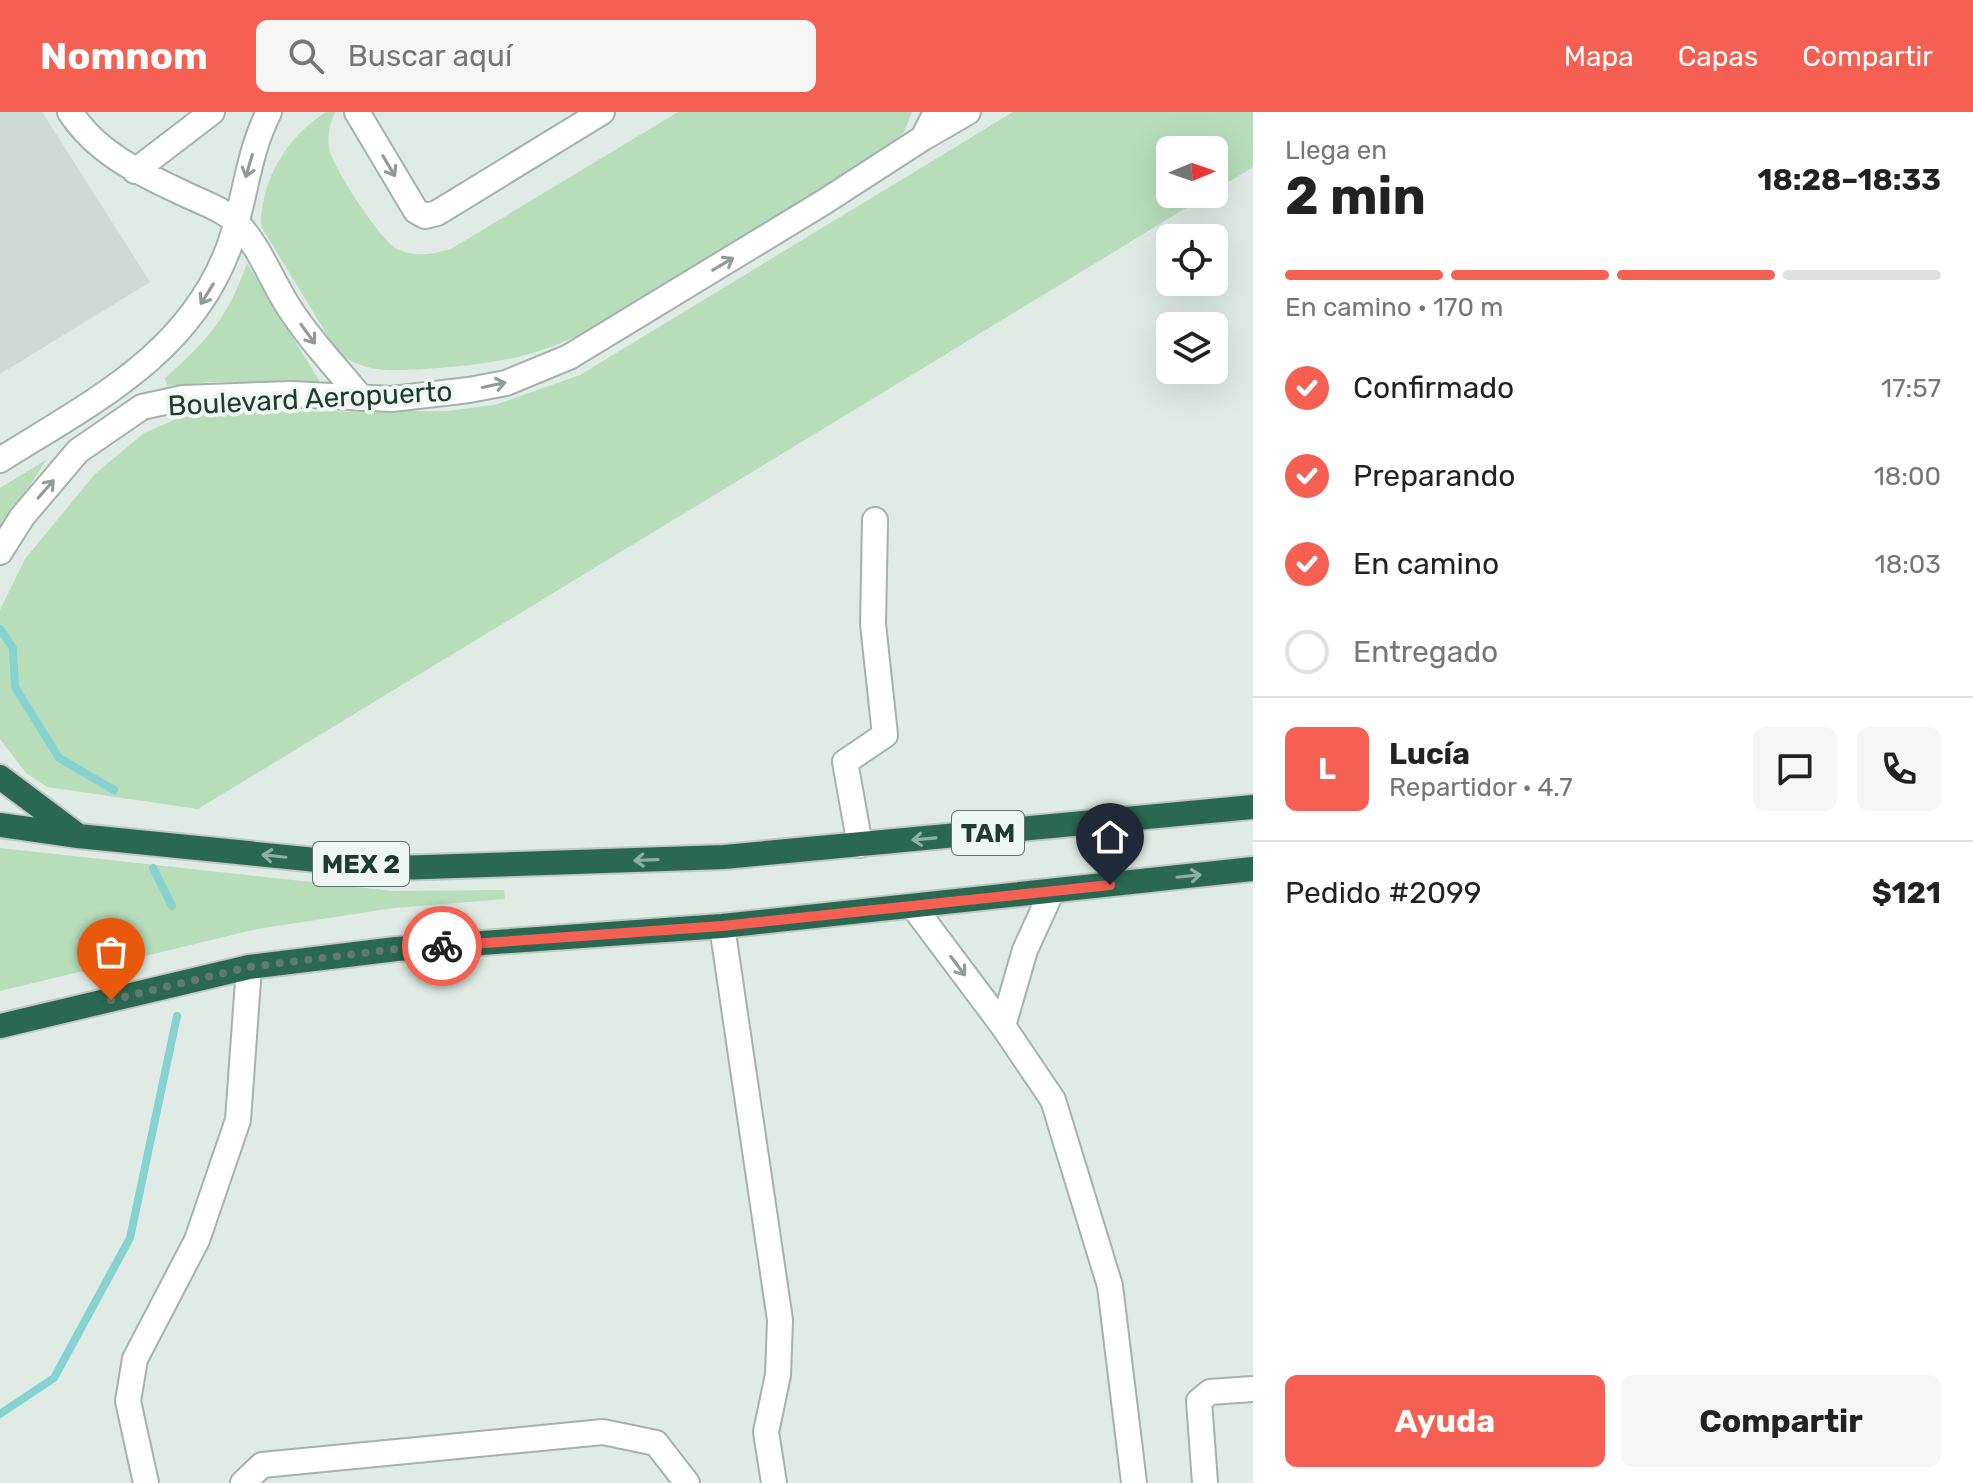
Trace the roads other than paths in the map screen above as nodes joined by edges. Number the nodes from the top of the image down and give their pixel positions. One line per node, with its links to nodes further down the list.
1 (70, 112): 9 (street)
2 (212, 112): 9 (street)
3 (357, 112): 4 (street, one-way to 4)
4 (602, 112)
5 (936, 112): 8 (street)
6 (968, 112): 8 (street, Boulevard Aeropuerto)
7 (267, 114): 10 (street, Boulevard Aeropuerto, one-way to 10)
8 (923, 138): 11 (street, Boulevard Aeropuerto, one-way to 8)
9 (135, 171): 10 (street)
10 (236, 222): 11 (street, one-way to 11); 12 (street, Boulevard Aeropuerto, one-way to 12)
11 (361, 398): 14 (street, Boulevard Aeropuerto, one-way to 11)
12 (0, 460)
13 (875, 520): 19 (street)
14 (0, 552)
15 (0, 777): 18 (highway)
16 (1253, 807): 19 (highway, TAM, one-way to 19)
17 (0, 825): 18 (highway, MEX 2)
18 (78, 836): 20 (highway, MEX 2, one-way to 18)
19 (860, 845): 20 (highway, TAM)
20 (724, 857)
21 (1253, 869): 22 (highway, TAM, one-way to 21)
22 (1052, 891): 23 (highway, TAM); 27 (street)
23 (913, 906): 24 (highway, TAM); 27 (street, one-way to 27)
24 (722, 926): 25 (highway); 32 (street)
25 (249, 967): 26 (highway); 29 (street)
26 (0, 1026)
27 (1003, 1026): 33 (street)
28 (1253, 1389): 34 (street)
29 (146, 1483)
30 (243, 1483): 31 (street)
31 (687, 1483)
32 (774, 1483)
33 (1134, 1483)
34 (1205, 1483)

